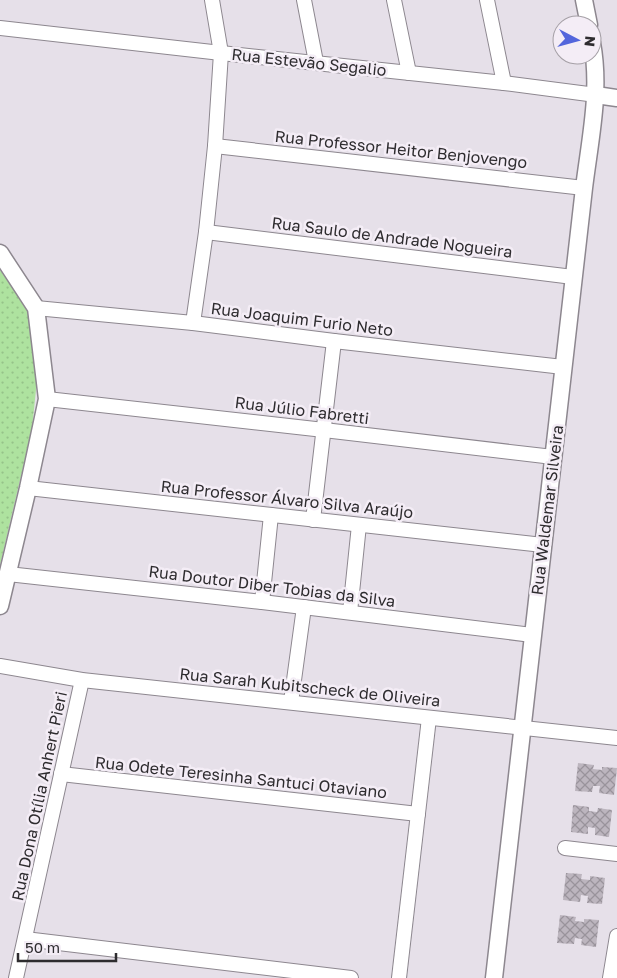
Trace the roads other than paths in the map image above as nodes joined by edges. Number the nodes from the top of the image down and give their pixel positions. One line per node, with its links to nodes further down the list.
1 (212, 0): 8 (street)
2 (304, 0): 9 (street)
3 (394, 0): 11 (street)
4 (487, 0): 12 (street)
5 (584, 0): 6 (street)
6 (587, 15)
7 (0, 28): 8 (street, Rua Estevão Segalio)
8 (221, 53): 9 (street, Rua Estevão Segalio); 15 (street)
9 (316, 62): 11 (street, Rua Estevão Segalio)
10 (594, 65): 13 (street, Rua Waldemar Silveira)
11 (409, 73): 12 (street, Rua Estevão Segalio)
12 (504, 83): 13 (street, Rua Estevão Segalio)
13 (596, 95): 14 (street, Rua Estevão Segalio); 16 (street, Rua Waldemar Silveira)
14 (617, 98)
15 (215, 146): 16 (street, Rua Professor Heitor Benjovengo); 17 (street)
16 (584, 188): 19 (street, Rua Waldemar Silveira)
17 (206, 232): 19 (street, Rua Saulo de Andrade Nogueira); 21 (street)
18 (0, 253): 20 (street)
19 (573, 277): 23 (street, Rua Waldemar Silveira)
20 (36, 308): 21 (street, Rua Joaquim Furio Neto); 24 (street)
21 (193, 323): 22 (street, Rua Joaquim Furio Neto)
22 (334, 342): 23 (street, Rua Joaquim Furio Neto); 25 (street)
23 (563, 367): 26 (street, Rua Waldemar Silveira)
24 (47, 398): 25 (street, Rua Júlio Fabretti); 27 (street)
25 (324, 430): 26 (street, Rua Júlio Fabretti); 29 (street)
26 (553, 457): 31 (street, Rua Waldemar Silveira)
27 (28, 488): 28 (street, Rua Professor Álvaro Silva Araújo); 32 (street)
28 (272, 515): 29 (street, Rua Professor Álvaro Silva Araújo); 33 (street)
29 (313, 520): 30 (street, Rua Professor Álvaro Silva Araújo)
30 (359, 525): 31 (street, Rua Professor Álvaro Silva Araújo); 36 (street)
31 (543, 545): 37 (street, Rua Waldemar Silveira)
32 (8, 574): 33 (street, Rua Doutor Diber Tobias da Silva); 34 (street)
33 (262, 602): 35 (street, Rua Doutor Diber Tobias da Silva)
34 (0, 606)
35 (304, 608): 36 (street, Rua Doutor Diber Tobias da Silva); 40 (street)
36 (350, 612): 37 (street, Rua Doutor Diber Tobias da Silva)
37 (532, 636): 42 (street, Rua Waldemar Silveira)
38 (0, 666): 39 (street, Rua Sarah Kubitscheck de Oliveira)
39 (82, 680): 40 (street, Rua Sarah Kubitscheck de Oliveira); 44 (street, Rua Dona Otília Anhert Pieri)
40 (291, 702): 41 (street, Rua Sarah Kubitscheck de Oliveira)
41 (429, 718): 42 (street, Rua Sarah Kubitscheck de Oliveira); 45 (street)
42 (522, 728): 43 (street, Rua Sarah Kubitscheck de Oliveira); 53 (street, Rua Waldemar Silveira)
43 (617, 738)
44 (61, 774): 45 (street, Rua Odete Teresinha Santuci Otaviano); 49 (street, Rua Dona Otília Anhert Pieri)
45 (418, 814): 52 (street)
46 (565, 848): 47 (street)
47 (617, 854)
48 (617, 936): 54 (street)
49 (25, 939): 50 (street, Rua Dona Otília Anhert Pieri); 51 (street)
50 (16, 978)
51 (351, 978)
52 (399, 978)
53 (494, 978)
54 (610, 978)

